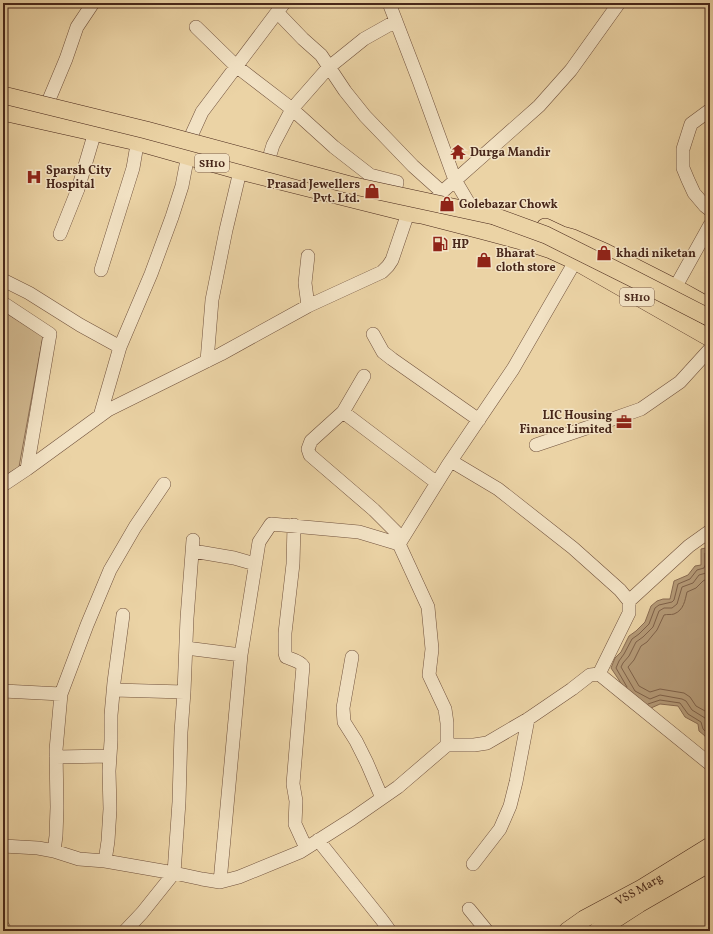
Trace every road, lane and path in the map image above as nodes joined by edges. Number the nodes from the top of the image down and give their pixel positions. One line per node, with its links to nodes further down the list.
1 (93, 3): 11 (street)
2 (389, 3): 5 (street)
3 (619, 3): 26 (street)
4 (281, 7): 7 (street); 8 (street)
5 (396, 21): 8 (street); 26 (street)
6 (196, 27): 7 (street)
7 (236, 66): 12 (street); 19 (street)
8 (328, 68): 12 (street); 28 (street)
9 (3, 87): 11 (main road)
10 (3, 95): 45 (main road, bridge)
11 (50, 98): 14 (main road); 16 (street)
12 (292, 108): 23 (street); 27 (street)
13 (710, 110): 30 (street)
14 (100, 111): 17 (main road); 18 (street)
15 (3, 112): 16 (main road, SH10)
16 (41, 121): 18 (main road, SH10)
17 (142, 122): 19 (main road); 20 (street)
18 (95, 132): 20 (main road, SH10); 34 (street)
19 (192, 134): 21 (main road); 22 (street)
20 (137, 142): 22 (main road, SH10); 38 (street)
21 (246, 150): 23 (main road); 24 (street)
22 (188, 156): 24 (main road, SH10); 48 (street)
23 (270, 156): 25 (street); 27 (main road)
24 (240, 171): 25 (main road, SH10); 50 (street)
25 (263, 177): 31 (main road, SH10)
26 (455, 180): 28 (street); 29 (street)
27 (396, 188): 28 (main road); 31 (street)
28 (440, 194): 29 (main road); 31 (street)
29 (468, 202): 33 (street); 35 (main road)
30 (710, 210)
31 (407, 212): 33 (main road, SH10); 42 (street)
32 (710, 225): 40 (street)
33 (484, 231): 37 (main road, SH10)
34 (60, 234)
35 (586, 243): 37 (street); 40 (main road)
36 (308, 256): 42 (street)
37 (575, 261): 44 (main road, SH10); 54 (street)
38 (101, 270)
39 (3, 280): 48 (street)
40 (676, 288): 43 (main road); 44 (street)
41 (3, 303): 57 (street)
42 (308, 306): 50 (street)
43 (710, 307)
44 (662, 311): 47 (main road, SH10)
45 (710, 318)
46 (373, 334): 54 (street)
47 (710, 338)
48 (120, 347): 53 (street)
49 (710, 349): 55 (street)
50 (207, 361): 53 (street)
51 (364, 376): 52 (street)
52 (343, 412): 58 (street); 63 (street)
53 (100, 416): 57 (street)
54 (478, 420): 56 (street)
55 (536, 444)
56 (451, 461): 58 (street); 65 (street)
57 (27, 469): 60 (street)
58 (437, 483): 63 (street)
59 (164, 484): 74 (street)
60 (3, 485)
61 (294, 525): 63 (street); 64 (street); 83 (street)
62 (710, 531): 65 (street)
63 (400, 541): 76 (street)
64 (255, 564): 67 (street); 68 (street)
65 (628, 601): 70 (street)
66 (123, 615): 71 (street)
67 (186, 648): 68 (street); 73 (street)
68 (241, 655): 89 (street)
69 (352, 657): 80 (street)
70 (599, 674): 75 (street); 79 (street)
71 (114, 690): 73 (street); 77 (street)
72 (3, 691): 74 (street)
73 (184, 692): 88 (street)
74 (61, 694): 78 (street)
75 (528, 719): 76 (street); 87 (street)
76 (447, 745): 80 (street)
77 (110, 756): 78 (street); 86 (street)
78 (56, 758): 84 (street)
79 (710, 764)
80 (382, 798): 81 (street)
81 (318, 840): 83 (street); 94 (street)
82 (3, 846): 84 (street)
83 (306, 848): 89 (street)
84 (54, 851): 86 (street)
85 (707, 854): 96 (main road, VSS Marg); 97 (main road)
86 (105, 861): 88 (street)
87 (473, 864)
88 (174, 872): 89 (street); 93 (street)
89 (220, 882)
90 (469, 910): 95 (street)
91 (3, 927): 92 (street)
92 (5, 931)
93 (125, 931)
94 (390, 931)
95 (487, 931)
96 (567, 931)
97 (597, 931)

